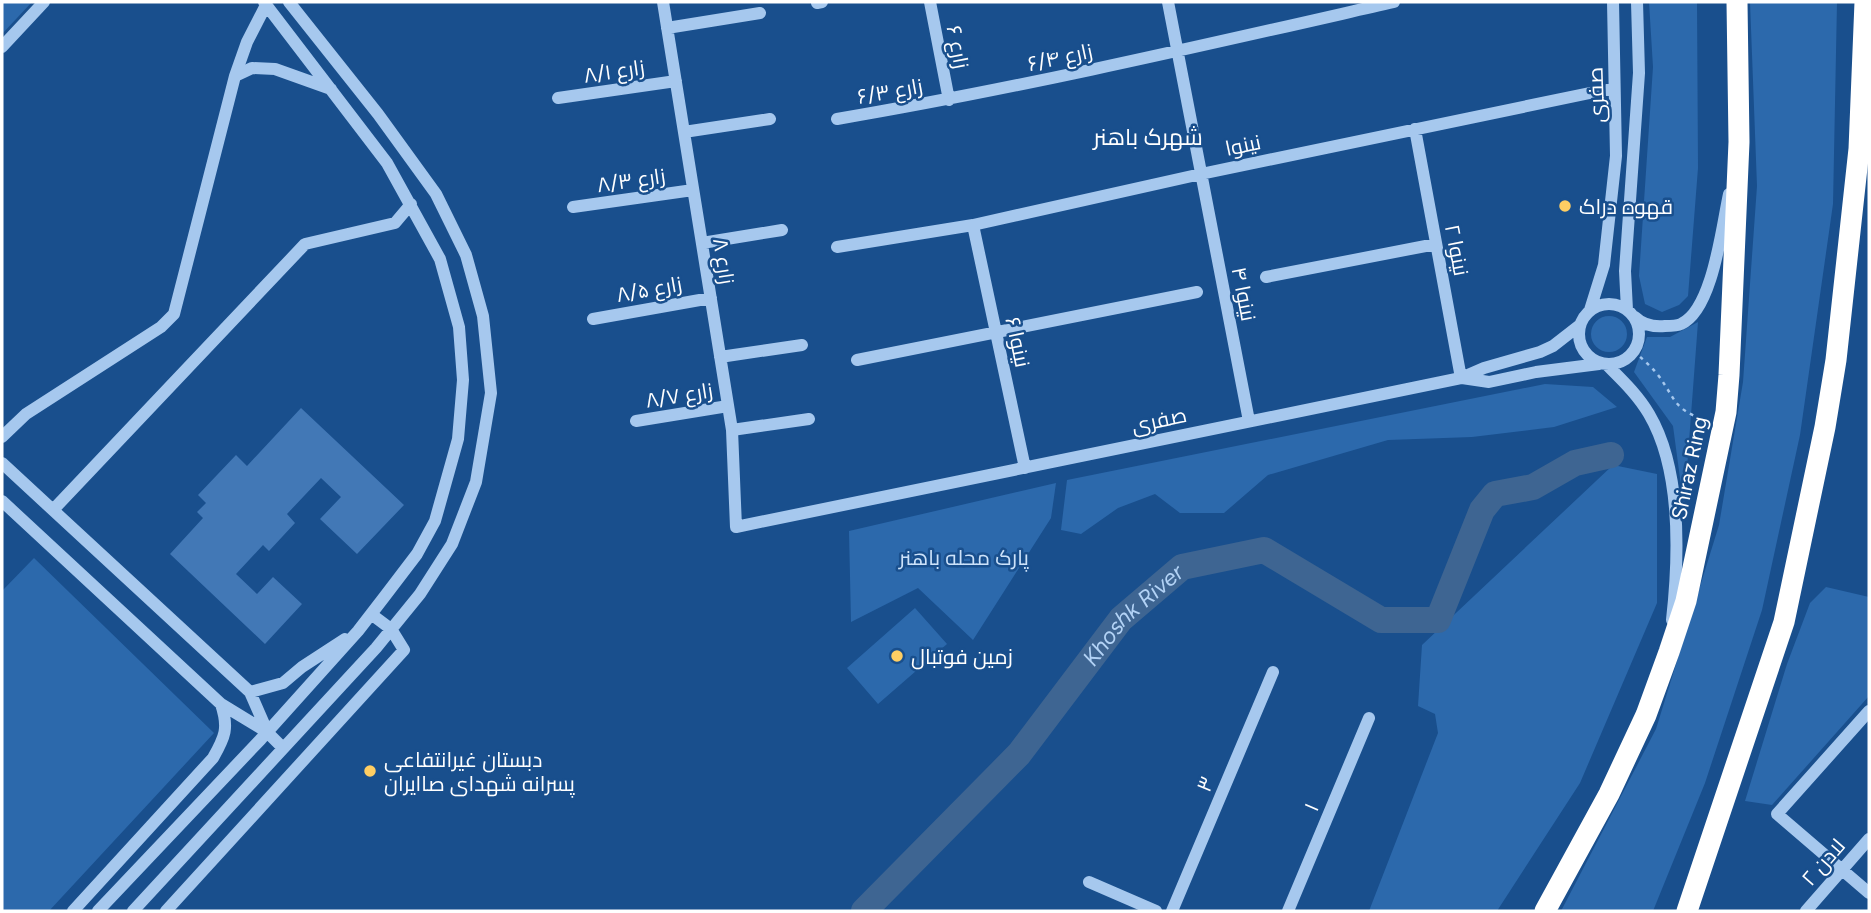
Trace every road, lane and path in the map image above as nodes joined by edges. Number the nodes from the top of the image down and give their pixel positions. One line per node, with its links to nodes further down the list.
1 (44, 2): 14 (street)
2 (289, 2): 63 (street)
3 (663, 2): 13 (street, ۸ زارع)
4 (930, 2): 21 (street, ۶ زارع)
5 (1168, 2): 15 (street, ۴ نینوا)
6 (1393, 2): 15 (street, ۶/۴ زارع)
7 (1613, 2): 18 (street, صفری)
8 (1637, 2): 40 (street)
9 (1737, 2): 26 (highway, Shiraz Ring)
10 (1865, 2): 85 (highway)
11 (265, 3): 16 (street); 19 (street)
12 (760, 13): 13 (street)
13 (667, 28): 17 (street, ۸ زارع)
14 (2, 47)
15 (1179, 52): 21 (street, ۶/۴ زارع); 27 (street, ۴ نینوا)
16 (235, 76): 19 (street); 56 (street)
17 (676, 81): 20 (street, ۸/۱ زارع); 25 (street, ۸ زارع)
18 (1614, 88): 24 (street, نینوا); 39 (street, صفری)
19 (331, 89): 29 (street)
20 (558, 98)
21 (949, 100): 23 (street, ۶/۳ زارع)
22 (770, 119): 25 (street)
23 (837, 119)
24 (1415, 129): 27 (street, نینوا); 34 (street, ۲ نینوا)
25 (684, 132): 28 (street, ۸ زارع)
26 (1740, 142): 40 (street); 65 (highway, Shiraz Ring)
27 (1201, 174): 31 (street, نینوا); 54 (street, ۴ نینوا)
28 (693, 190): 30 (street, ۸/۳ زارع); 33 (street, ۸ زارع)
29 (411, 204): 60 (street); 62 (street)
30 (573, 207)
31 (973, 225): 35 (street, نینوا); 43 (street, ۶ نینوا)
32 (782, 230): 33 (street)
33 (702, 243): 38 (street, ۸ زارع)
34 (1436, 244): 36 (street); 49 (street, ۲ نینوا)
35 (837, 247)
36 (1266, 277)
37 (1197, 292): 43 (street)
38 (711, 298): 41 (street, ۸/۵ زارع); 46 (street, ۸ زارع)
39 (1590, 310): 40 (street); 42 (street)
40 (1631, 314): 45 (street)
41 (593, 319)
42 (1580, 325): 48 (street); 49 (street, صفری)
43 (996, 332): 47 (street); 58 (street, ۶ نینوا)
44 (802, 345): 46 (street)
45 (1634, 351): 48 (street); 52 (path)
46 (720, 357): 50 (street, ۸ زارع)
47 (857, 360)
48 (1604, 364): 49 (street); 65 (street)
49 (1461, 378): 54 (street, صفری)
50 (728, 406): 53 (street, ۸/۷ زارع); 55 (street, ۸ زارع)
51 (809, 419): 55 (street)
52 (1704, 420)
53 (636, 421)
54 (1249, 421): 58 (street, صفری)
55 (732, 430): 61 (street, ۸ زارع)
56 (2, 437)
57 (2, 463): 60 (street)
58 (1026, 468): 61 (street, صفری)
59 (2, 501): 68 (street)
60 (53, 510): 67 (street)
61 (736, 527)
62 (371, 614): 63 (street); 64 (street)
63 (391, 629): 72 (street); 80 (street)
64 (358, 631): 67 (street); 71 (street)
65 (1669, 652): 84 (highway, Shiraz Ring)
66 (1273, 672): 82 (street, ۳)
67 (250, 692): 71 (street)
68 (221, 704): 71 (street); 77 (street)
69 (1869, 711): 74 (street)
70 (1369, 718): 83 (street, ۱)
71 (267, 732): 72 (street); 78 (street)
72 (283, 748): 79 (street)
73 (1869, 839): 74 (street, ۲ لادن)
74 (1842, 870): 76 (street); 86 (street, ۲ لادن)
75 (1089, 883): 81 (street)
76 (1869, 893)
77 (73, 911)
78 (98, 911)
79 (133, 911)
80 (166, 911)
81 (1156, 911)
82 (1172, 911)
83 (1288, 911)
84 (1545, 911)
85 (1688, 911)
86 (1806, 911)

